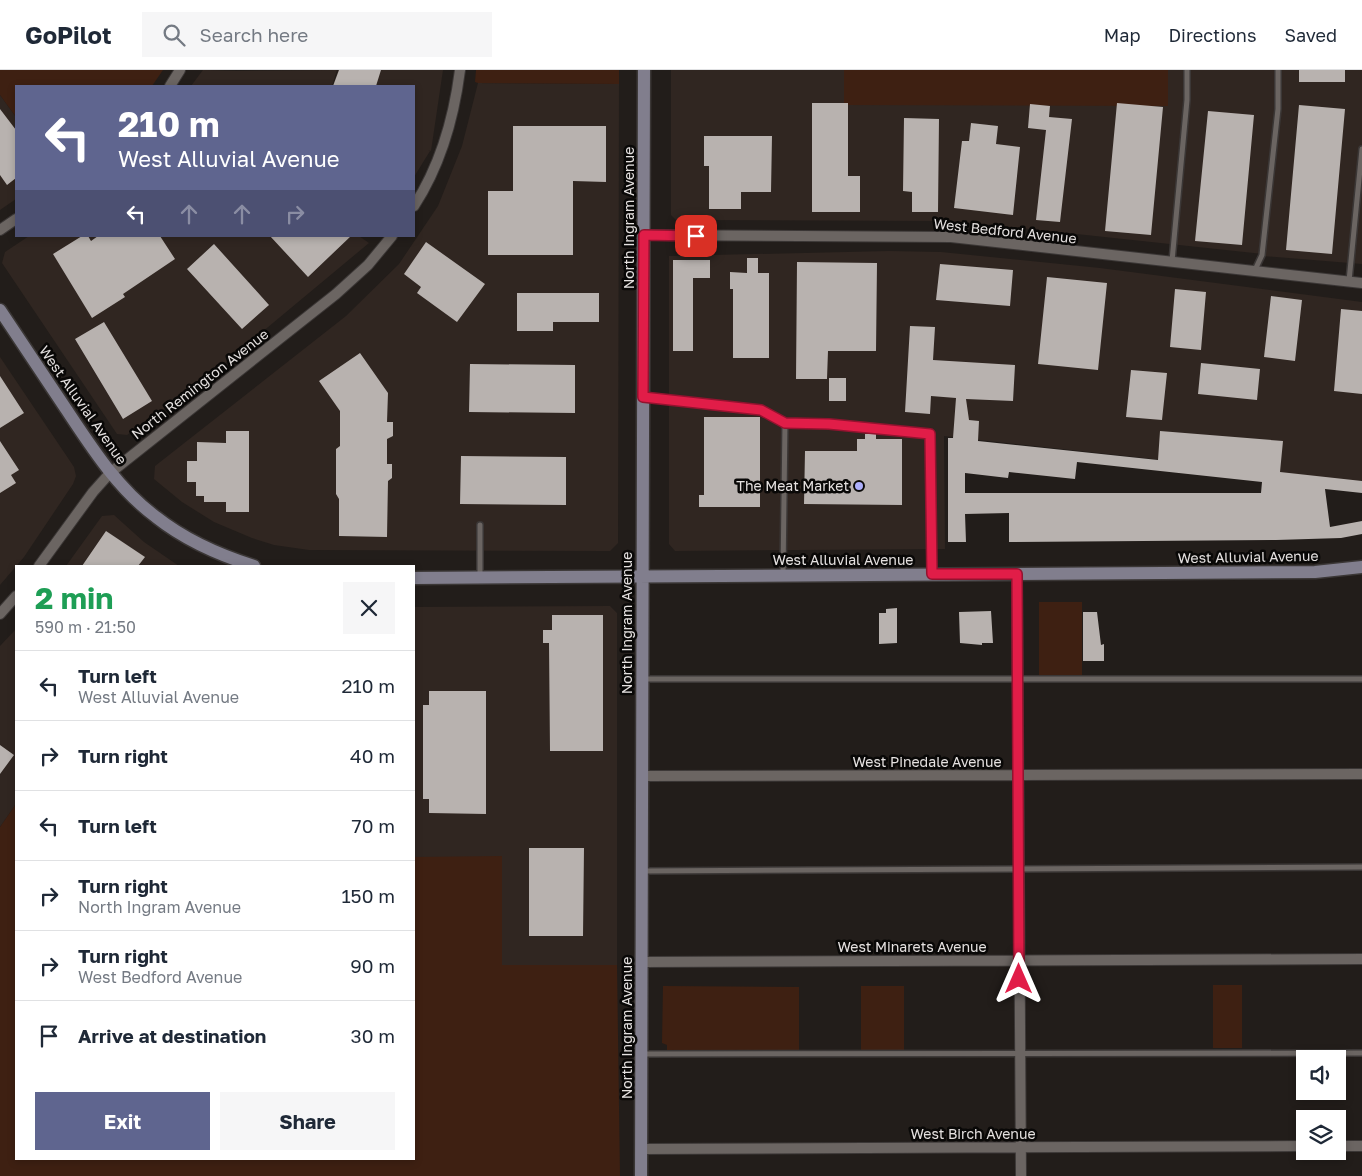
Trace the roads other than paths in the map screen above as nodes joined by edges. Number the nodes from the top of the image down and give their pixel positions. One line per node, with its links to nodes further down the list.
1 (180, 70): 6 (street)
2 (460, 70): 8 (street)
3 (644, 70): 11 (street, North Ingram Avenue)
4 (1187, 70): 13 (lane)
5 (1278, 70): 14 (lane)
6 (171, 85)
7 (1362, 149): 15 (lane)
8 (415, 204)
9 (15, 220): 10 (street)
10 (0, 230)
11 (644, 235): 13 (street, West Bedford Avenue); 18 (street, North Ingram Avenue)
12 (391, 237): 20 (street, North Remington Avenue)
13 (1172, 262): 14 (street, West Bedford Avenue)
14 (1254, 272): 15 (street, West Bedford Avenue)
15 (1349, 282): 16 (street, West Bedford Avenue)
16 (1362, 283)
17 (0, 310): 20 (street, West Alluvial Avenue)
18 (643, 397): 19 (lane); 30 (street, North Ingram Avenue)
19 (785, 423): 25 (lane); 27 (lane)
20 (110, 473): 22 (street, North Remington Avenue); 23 (street, West Alluvial Avenue)
21 (480, 526): 29 (lane)
22 (40, 565)
23 (251, 565)
24 (1362, 568): 26 (street, West Alluvial Avenue)
25 (932, 574): 26 (street, West Alluvial Avenue); 27 (street, West Alluvial Avenue)
26 (1017, 574): 34 (street)
27 (783, 575): 30 (street, West Alluvial Avenue)
28 (415, 578): 29 (street, West Alluvial Avenue)
29 (480, 578): 30 (street, West Alluvial Avenue)
30 (642, 578): 33 (street, North Ingram Avenue)
31 (15, 597): 32 (street)
32 (0, 614)
33 (642, 679): 34 (lane); 38 (street, North Ingram Avenue)
34 (1017, 679): 35 (lane); 37 (street)
35 (1362, 680)
36 (1362, 774): 37 (street, West Pinedale Avenue)
37 (1018, 775): 38 (street, West Pinedale Avenue); 40 (street)
38 (642, 776): 41 (street, North Ingram Avenue)
39 (1362, 867): 40 (lane)
40 (1019, 869): 41 (lane); 43 (street)
41 (642, 871): 44 (street, North Ingram Avenue)
42 (1362, 959): 43 (street, West Minarets Avenue)
43 (1019, 960): 44 (street, West Minarets Avenue); 47 (street)
44 (642, 962): 46 (street, North Ingram Avenue)
45 (1362, 1053): 47 (lane)
46 (642, 1054): 47 (lane); 52 (street, North Ingram Avenue)
47 (1020, 1054): 51 (street)
48 (1296, 1146): 51 (street, West Birch Avenue)
49 (1346, 1146): 50 (street)
50 (1362, 1146)
51 (1021, 1148): 52 (street, West Birch Avenue); 54 (street)
52 (641, 1149): 53 (street, North Ingram Avenue)
53 (641, 1176)
54 (1021, 1176)

